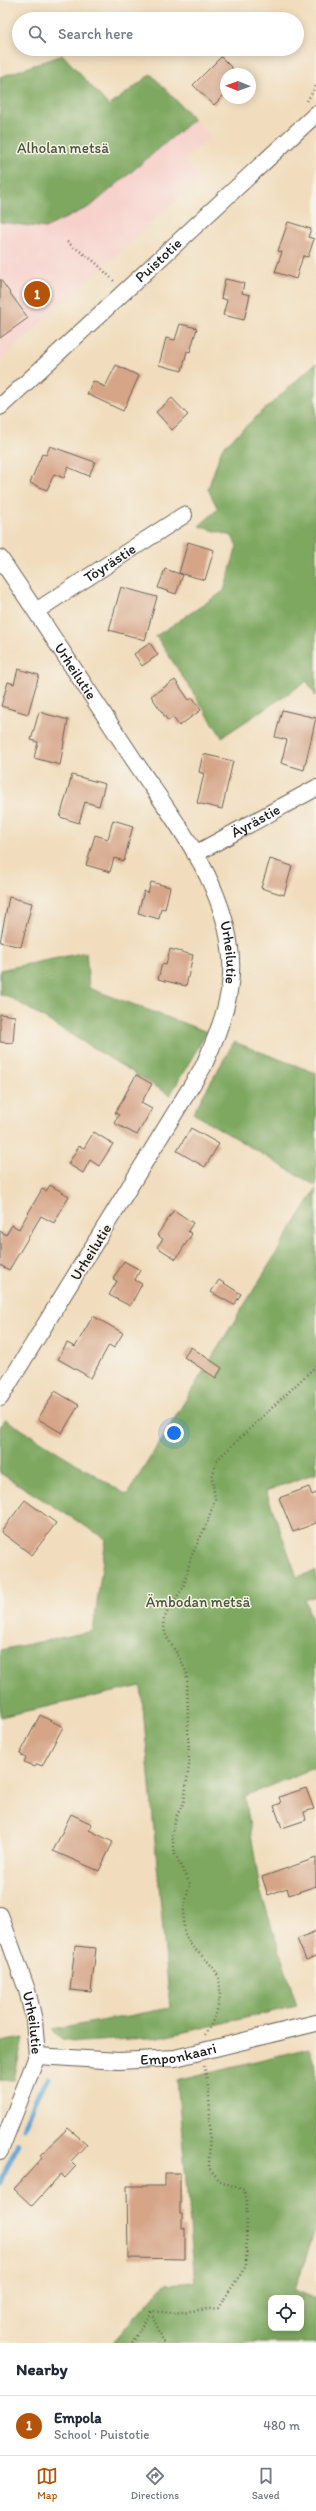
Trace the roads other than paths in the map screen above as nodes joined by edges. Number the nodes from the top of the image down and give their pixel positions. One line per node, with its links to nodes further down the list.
1 (316, 114): 2 (street, Puistotie)
2 (0, 407)
3 (184, 516): 5 (street, Töyrästie)
4 (0, 558): 5 (street, Urheilutie)
5 (36, 611): 7 (street, Urheilutie)
6 (316, 788): 7 (street, Äyrästie)
7 (195, 854): 8 (street, Urheilutie)
8 (0, 1398)
9 (0, 1915): 11 (street, Urheilutie)
10 (316, 2023): 11 (street, Emponkaari)
11 (37, 2056): 12 (street, Urheilutie)
12 (0, 2151)

